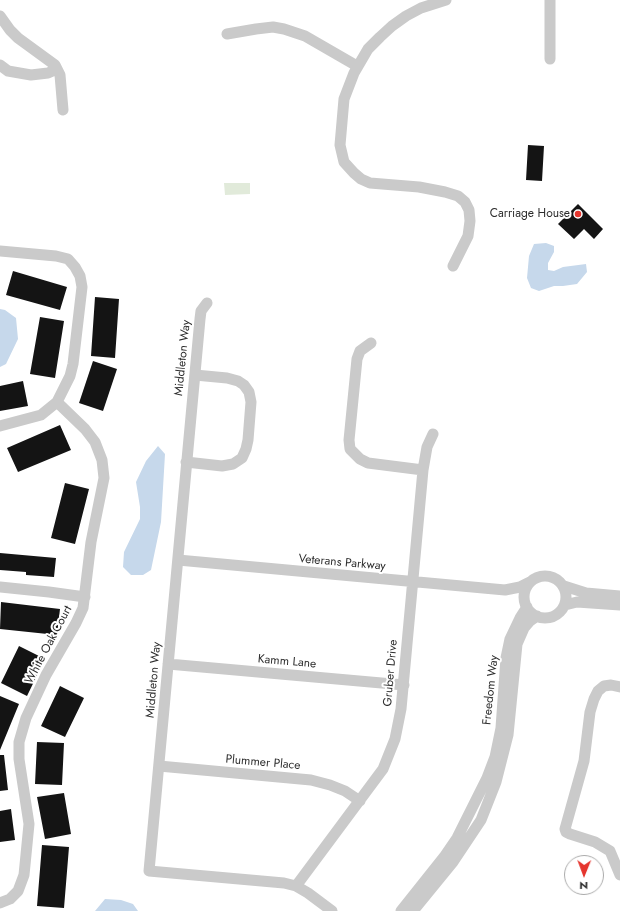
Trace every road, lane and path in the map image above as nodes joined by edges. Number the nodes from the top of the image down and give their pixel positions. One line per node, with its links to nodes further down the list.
1 (446, 0): 7 (street)
2 (550, 0): 5 (street)
3 (0, 16): 8 (street)
4 (227, 34): 7 (street)
5 (550, 59)
6 (0, 64): 8 (street)
7 (357, 66): 11 (street)
8 (57, 68): 9 (street)
9 (63, 110)
10 (0, 252): 15 (street)
11 (453, 266)
12 (207, 303): 14 (street, Middleton Way)
13 (370, 343): 19 (street)
14 (195, 374): 18 (street, Middleton Way); 18 (street)
15 (57, 402): 16 (street); 27 (street, White Oak Court)
16 (0, 426)
17 (433, 434): 19 (street, Gruber Drive)
18 (186, 462): 20 (street, Middleton Way)
19 (422, 470): 21 (street, Gruber Drive)
20 (178, 560): 21 (street, Veterans Parkway); 32 (street, Middleton Way)
21 (413, 582): 25 (street, Veterans Parkway); 33 (street, Gruber Drive)
22 (530, 582): 23 (street); 25 (street, Veterans Parkway); 30 (street)
23 (564, 586): 26 (street); 28 (street)
24 (0, 587): 27 (street)
25 (505, 590): 30 (street, Veterans Parkway)
26 (620, 596)
27 (84, 597): 40 (street, White Oak Court)
28 (565, 605): 29 (street); 31 (street)
29 (620, 605)
30 (526, 606): 31 (street); 36 (street, Freedom Way)
31 (537, 616): 36 (street, Freedom Way)
32 (168, 664): 33 (street, Kamm Lane); 35 (street, Middleton Way)
33 (404, 686): 37 (street, Gruber Drive)
34 (620, 687): 38 (street)
35 (159, 766): 37 (street, Plummer Place); 39 (street, Middleton Way)
36 (492, 780): 42 (street, Freedom Way); 43 (street, Freedom Way)
37 (360, 801): 39 (street, Gruber Drive)
38 (620, 875)
39 (296, 886): 41 (street, Middleton Way)
40 (0, 903)
41 (332, 911)
42 (401, 911)
43 (413, 911)

